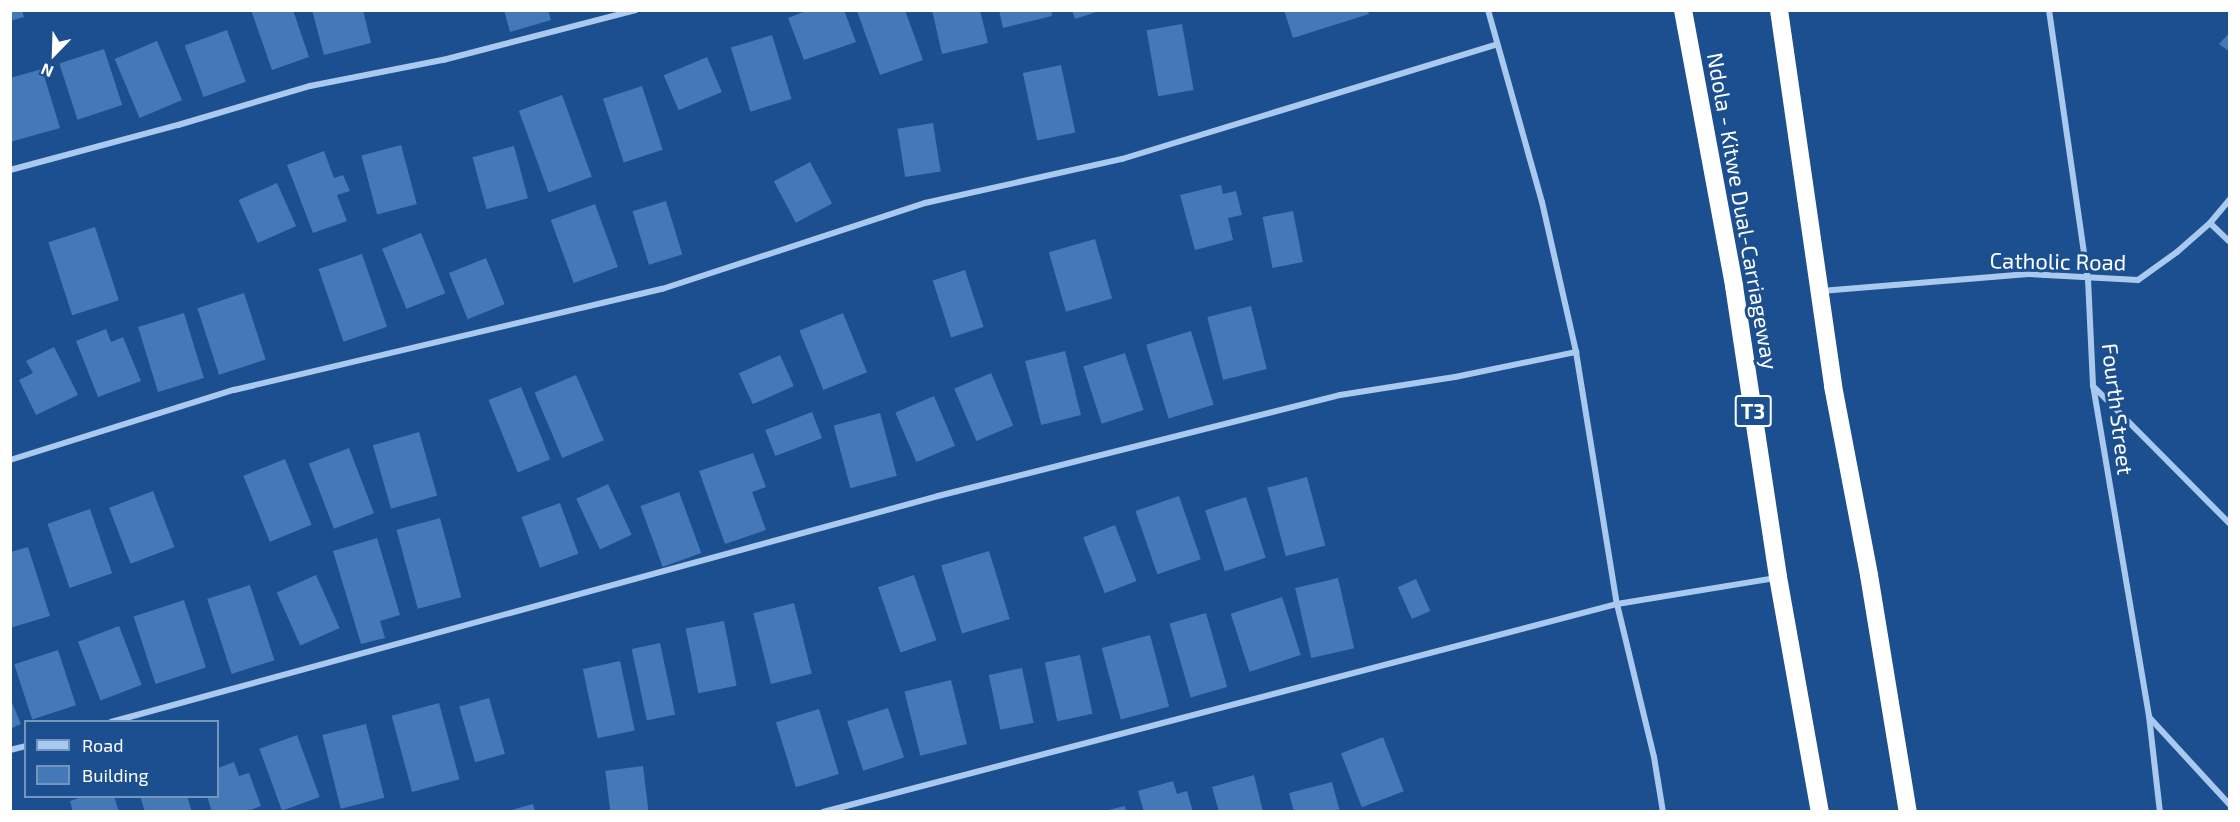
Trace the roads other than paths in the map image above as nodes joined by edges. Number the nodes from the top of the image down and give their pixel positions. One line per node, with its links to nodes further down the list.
1 (636, 10): 7 (street)
2 (1488, 10): 6 (street)
3 (1683, 10): 17 (highway, Ndola - Kitwe Dual-Carriageway / T3)
4 (1779, 10): 12 (highway)
5 (2049, 10): 11 (street, Fourth Street)
6 (1497, 44): 13 (street); 15 (street)
7 (10, 170)
8 (2229, 199): 9 (street, Catholic Road)
9 (2210, 223): 10 (street); 11 (street, Catholic Road)
10 (2229, 242)
11 (2088, 279): 12 (street, Catholic Road); 14 (street, Fourth Street)
12 (1820, 291): 25 (highway)
13 (1576, 352): 18 (street); 20 (street)
14 (2093, 385): 16 (street); 19 (street, Fourth Street)
15 (10, 460)
16 (2229, 524)
17 (1778, 577): 18 (street); 24 (highway, Ndola - Kitwe Dual-Carriageway / T3)
18 (1617, 604): 22 (street); 23 (street)
19 (2149, 716): 21 (street); 26 (street, Fourth Street)
20 (118, 720)
21 (2229, 805)
22 (823, 812)
23 (1663, 812)
24 (1820, 812)
25 (1908, 812)
26 (2160, 812)

